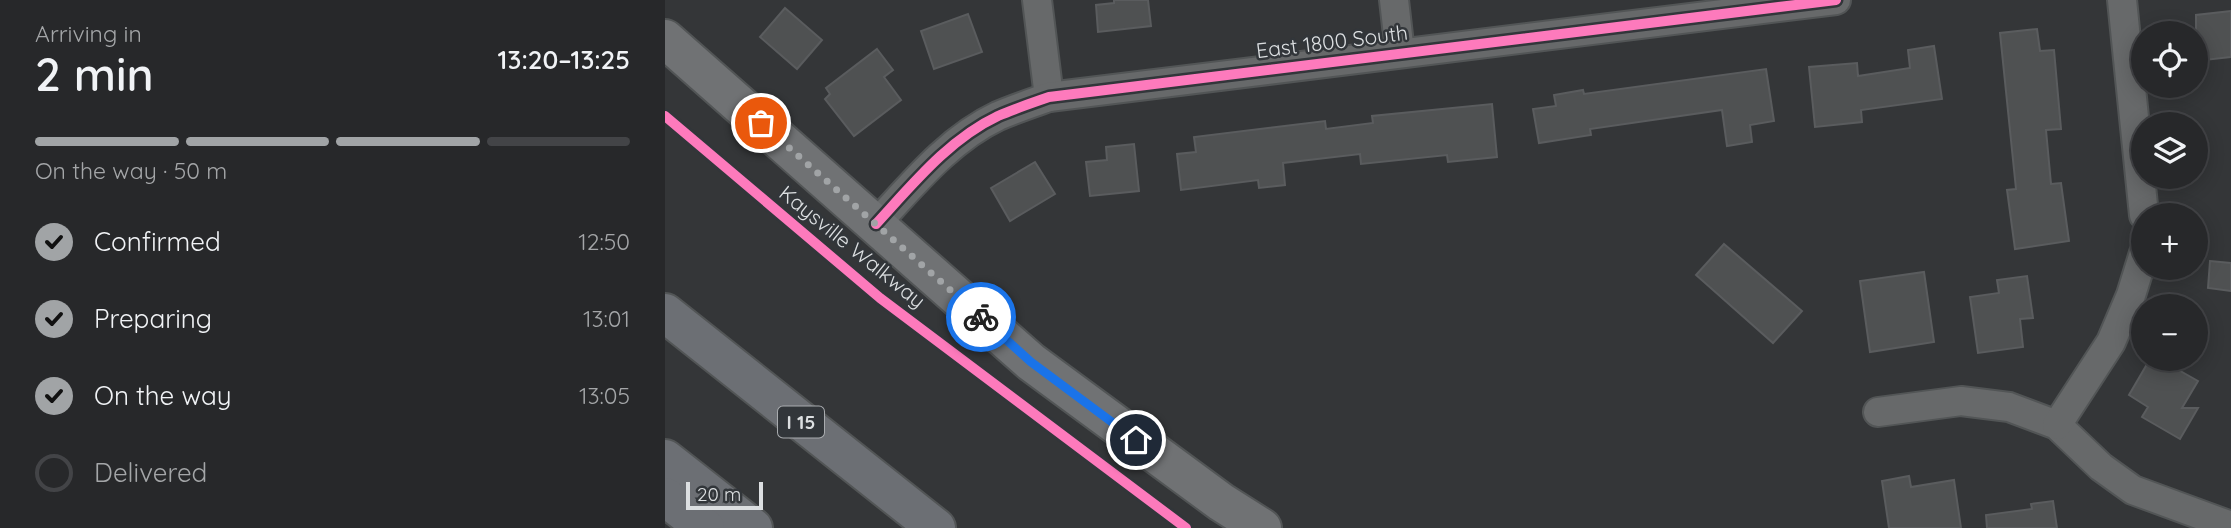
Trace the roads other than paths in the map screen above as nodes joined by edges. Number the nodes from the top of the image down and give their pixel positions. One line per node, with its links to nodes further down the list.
1 (1037, 0): 8 (street)
2 (1394, 0): 7 (street)
3 (1836, 0): 5 (street, East 1800 South)
4 (2122, 0): 9 (street)
5 (1771, 4): 7 (street, East 1800 South)
6 (665, 39): 10 (street)
7 (1400, 52): 8 (street, East 1800 South)
8 (1049, 97): 10 (street, East 1800 South)
9 (2143, 203)
10 (876, 224): 21 (street)
11 (2136, 280): 14 (street)
12 (666, 313): 20 (highway, I 15)
13 (1878, 412): 14 (street)
14 (2057, 425): 17 (street)
15 (665, 459): 19 (highway)
16 (665, 497): 18 (highway)
17 (2231, 526)
18 (705, 528)
19 (753, 528)
20 (936, 528)
21 (1262, 528)

